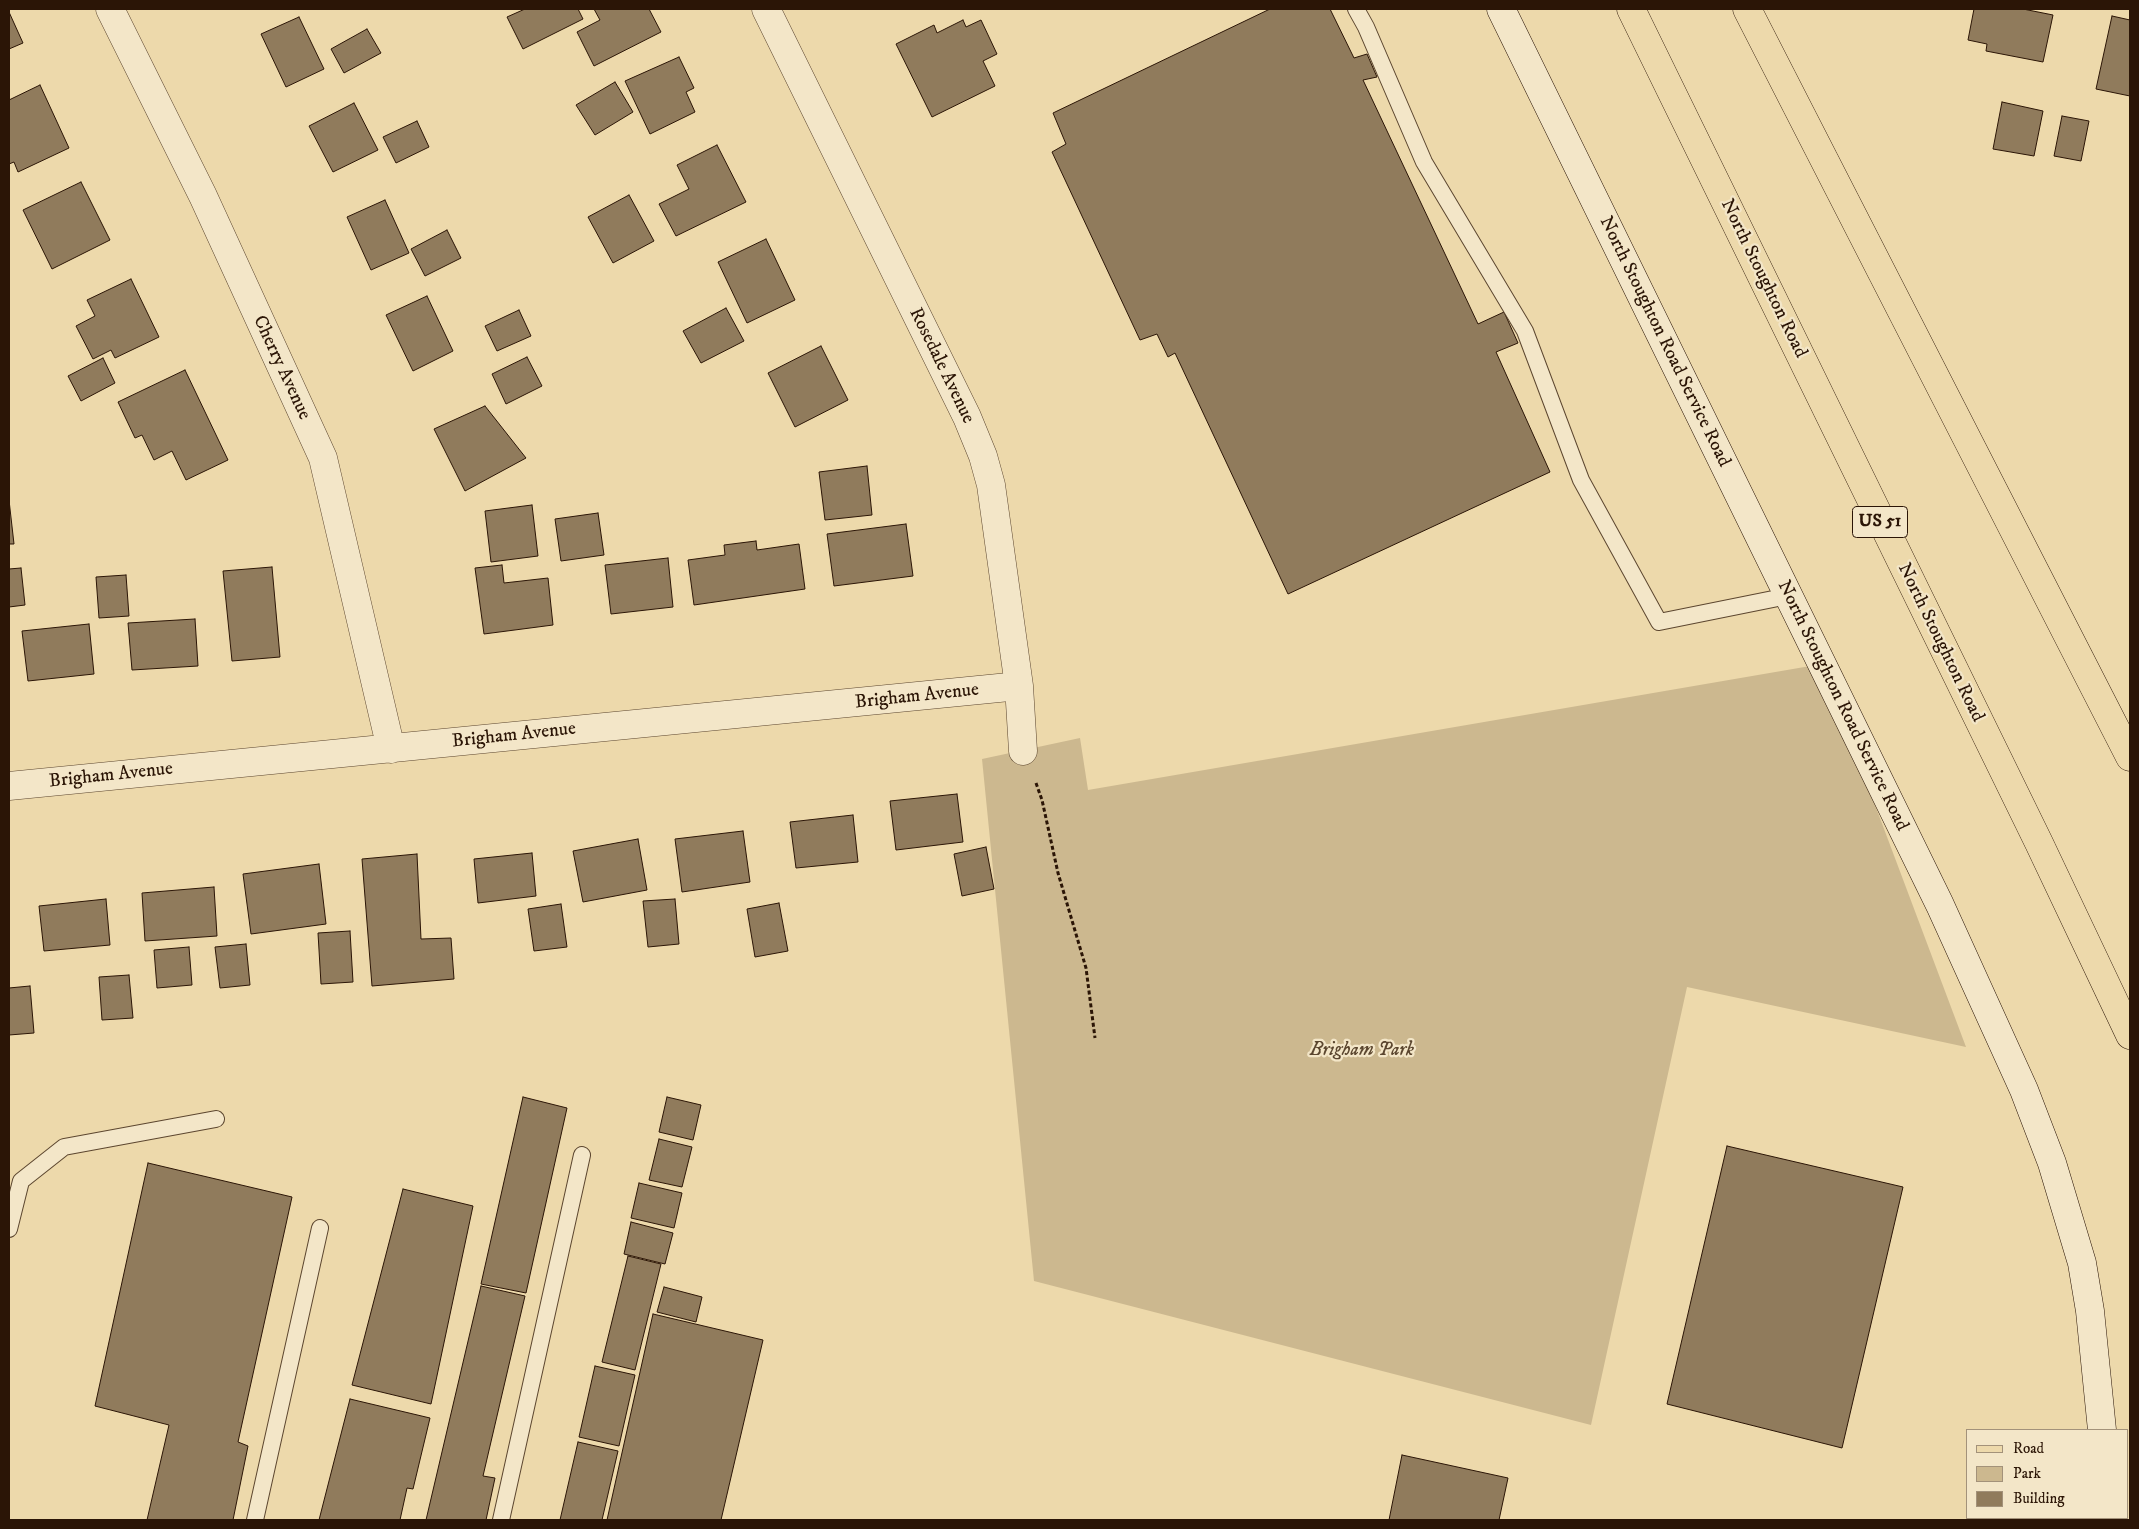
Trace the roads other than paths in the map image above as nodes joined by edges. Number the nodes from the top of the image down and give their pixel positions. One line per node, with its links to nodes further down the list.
1 (110, 9): 9 (street, Cherry Avenue)
2 (766, 9): 8 (street, Rosedale Avenue)
3 (1356, 9): 7 (lane)
4 (1501, 9): 7 (street, North Stoughton Road Service Road)
5 (1630, 9): 13 (main road, North Stoughton Road / US 51)
6 (1747, 9): 11 (main road)
7 (1788, 596): 18 (street, North Stoughton Road Service Road)
8 (1019, 686): 9 (street, Brigham Avenue); 10 (street, Rosedale Avenue)
9 (391, 749): 12 (street, Brigham Avenue)
10 (1023, 751)
11 (2130, 757)
12 (9, 786)
13 (2130, 1035)
14 (216, 1119): 17 (lane)
15 (582, 1155): 20 (lane)
16 (320, 1228): 19 (lane)
17 (9, 1229)
18 (2102, 1429)
19 (255, 1520)
20 (501, 1520)

